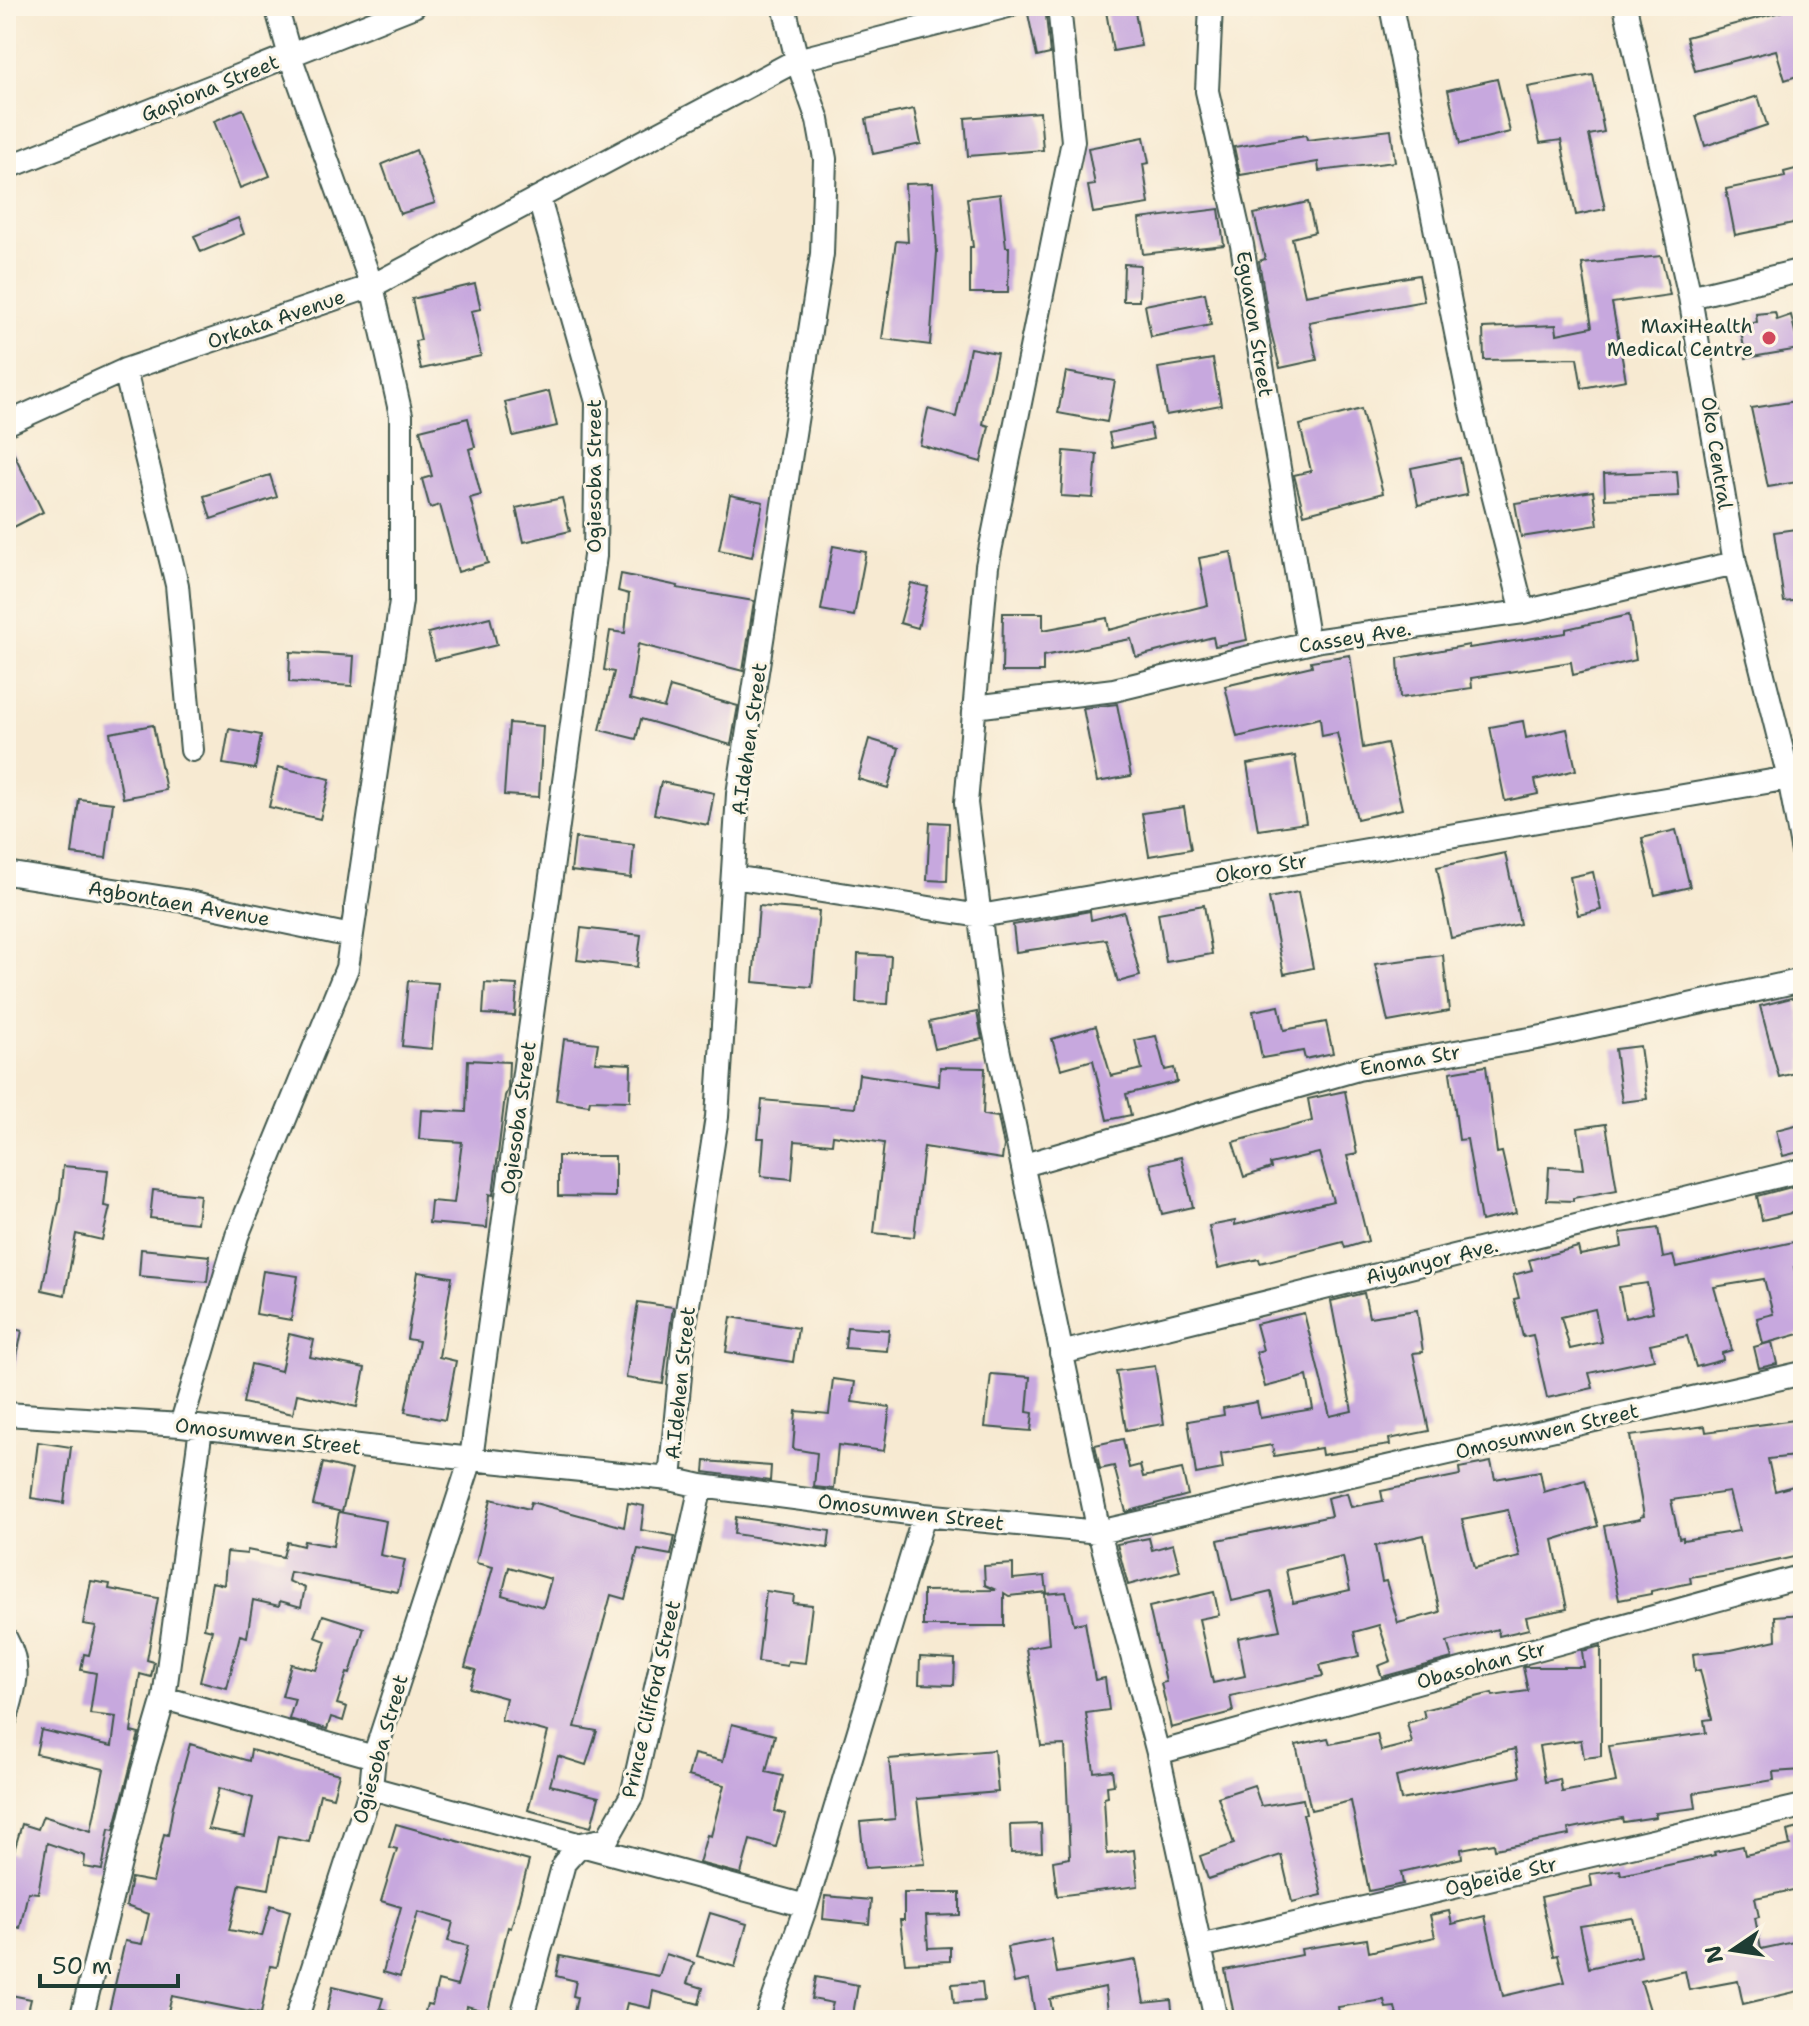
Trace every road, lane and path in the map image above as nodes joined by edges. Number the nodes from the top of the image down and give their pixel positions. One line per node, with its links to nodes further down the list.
1 (276, 6): 9 (street)
2 (414, 6): 9 (street, Gapiona Street)
3 (784, 6): 10 (street, A.Idehen Street)
4 (1008, 6): 10 (street, Orkata Avenue)
5 (1059, 6): 21 (street)
6 (1211, 6): 20 (street, Eguavon Street)
7 (1391, 6): 19 (street)
8 (1625, 6): 15 (street, Oko Central)
9 (290, 56): 11 (street, Gapiona Street); 14 (street)
10 (797, 60): 12 (street, Orkata Avenue); 26 (street, A.Idehen Street)
11 (6, 168)
12 (539, 199): 14 (street, Orkata Avenue); 36 (street, Ogiesoba Street)
13 (1803, 270): 15 (street)
14 (372, 286): 16 (street, Orkata Avenue); 28 (street)
15 (1690, 297): 18 (street, Oko Central)
16 (125, 370): 17 (street, Orkata Avenue); 22 (street)
17 (6, 424)
18 (1735, 563): 19 (street, Cassey Ave.); 23 (street, Oko Central)
19 (1523, 612): 20 (street, Cassey Ave.)
20 (1308, 643): 21 (street, Cassey Ave.)
21 (974, 707): 27 (street)
22 (192, 750)
23 (1789, 778): 24 (street, Oko Central); 27 (street, Okoro Str)
24 (1803, 852)
25 (6, 873): 28 (street, Agbontaen Avenue)
26 (733, 877): 27 (street, Okoro Str); 37 (street, A.Idehen Street)
27 (980, 916): 30 (street)
28 (351, 936): 35 (street)
29 (1803, 980): 30 (street, Enoma Str)
30 (1024, 1165): 32 (street)
31 (1803, 1170): 32 (street, Aiyanyor Ave.)
32 (1061, 1353): 40 (street)
33 (1803, 1373): 40 (street, Omosumwen Street)
34 (6, 1414): 35 (street, Omosumwen Street)
35 (191, 1426): 36 (street, Omosumwen Street); 43 (street)
36 (471, 1459): 37 (street, Omosumwen Street); 46 (street, Ogiesoba Street)
37 (670, 1479): 38 (street, Omosumwen Street)
38 (701, 1486): 39 (street, Omosumwen Street); 49 (street, Prince Clifford Street)
39 (924, 1515): 40 (street, Omosumwen Street); 50 (street)
40 (1099, 1532): 45 (street)
41 (1803, 1576): 45 (street, Obasohan Str)
42 (6, 1639): 44 (street)
43 (164, 1698): 46 (street); 52 (street)
44 (6, 1718)
45 (1158, 1753): 51 (street)
46 (374, 1757): 47 (street, Ogiesoba Street)
47 (371, 1788): 49 (street); 53 (street, Ogiesoba Street)
48 (1803, 1806): 51 (street, Ogbeide Str)
49 (581, 1844): 50 (street); 54 (street)
50 (806, 1906): 55 (street)
51 (1200, 1946): 56 (street)
52 (81, 2020)
53 (296, 2020)
54 (521, 2020)
55 (766, 2020)
56 (1216, 2020)

